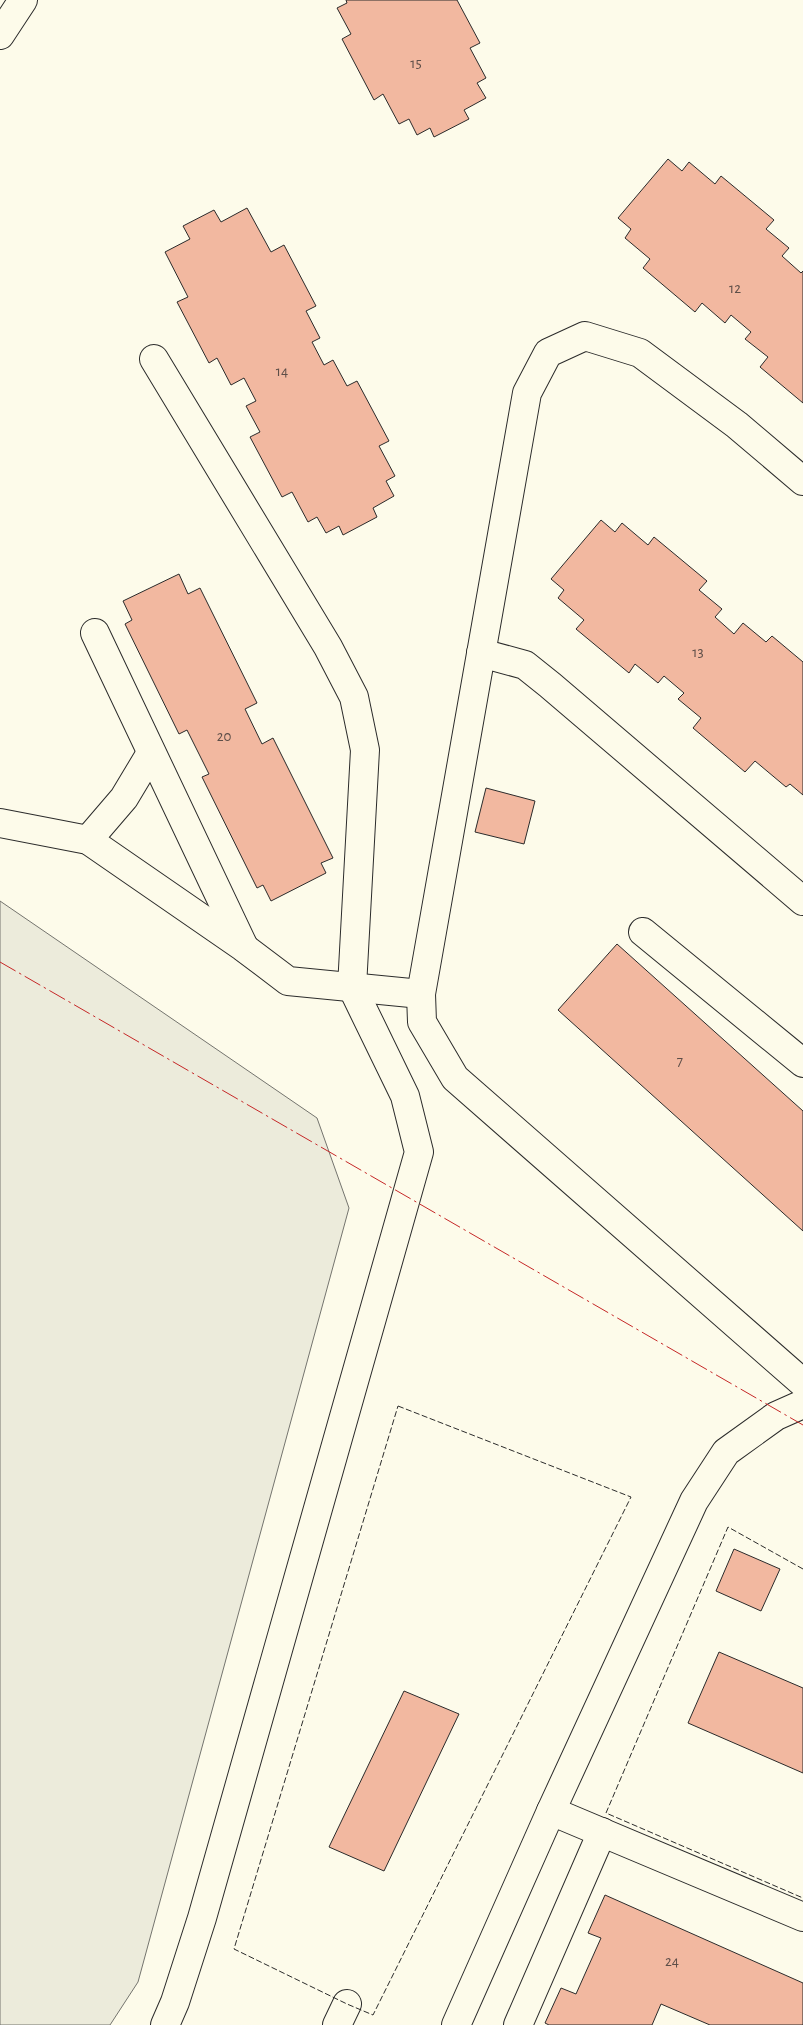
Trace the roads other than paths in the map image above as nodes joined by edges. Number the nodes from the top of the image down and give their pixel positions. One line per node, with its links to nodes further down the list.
1 (23, 0): 2 (street)
2 (0, 35)
3 (154, 359): 13 (street)
4 (803, 481): 6 (street)
5 (94, 634): 7 (street)
6 (481, 653): 10 (street); 14 (street)
7 (151, 752): 9 (street); 12 (street)
8 (0, 824): 9 (street)
9 (88, 840): 12 (street)
10 (803, 901)
11 (643, 932): 15 (street)
12 (243, 947): 13 (street)
13 (352, 987): 14 (street); 21 (street)
14 (421, 994): 16 (street)
15 (803, 1063)
16 (803, 1383)
17 (803, 1404): 18 (street)
18 (551, 1811): 19 (street); 22 (street)
19 (602, 1832): 20 (street); 23 (street)
20 (803, 1917)
21 (165, 2025)
22 (456, 2025)
23 (518, 2025)

